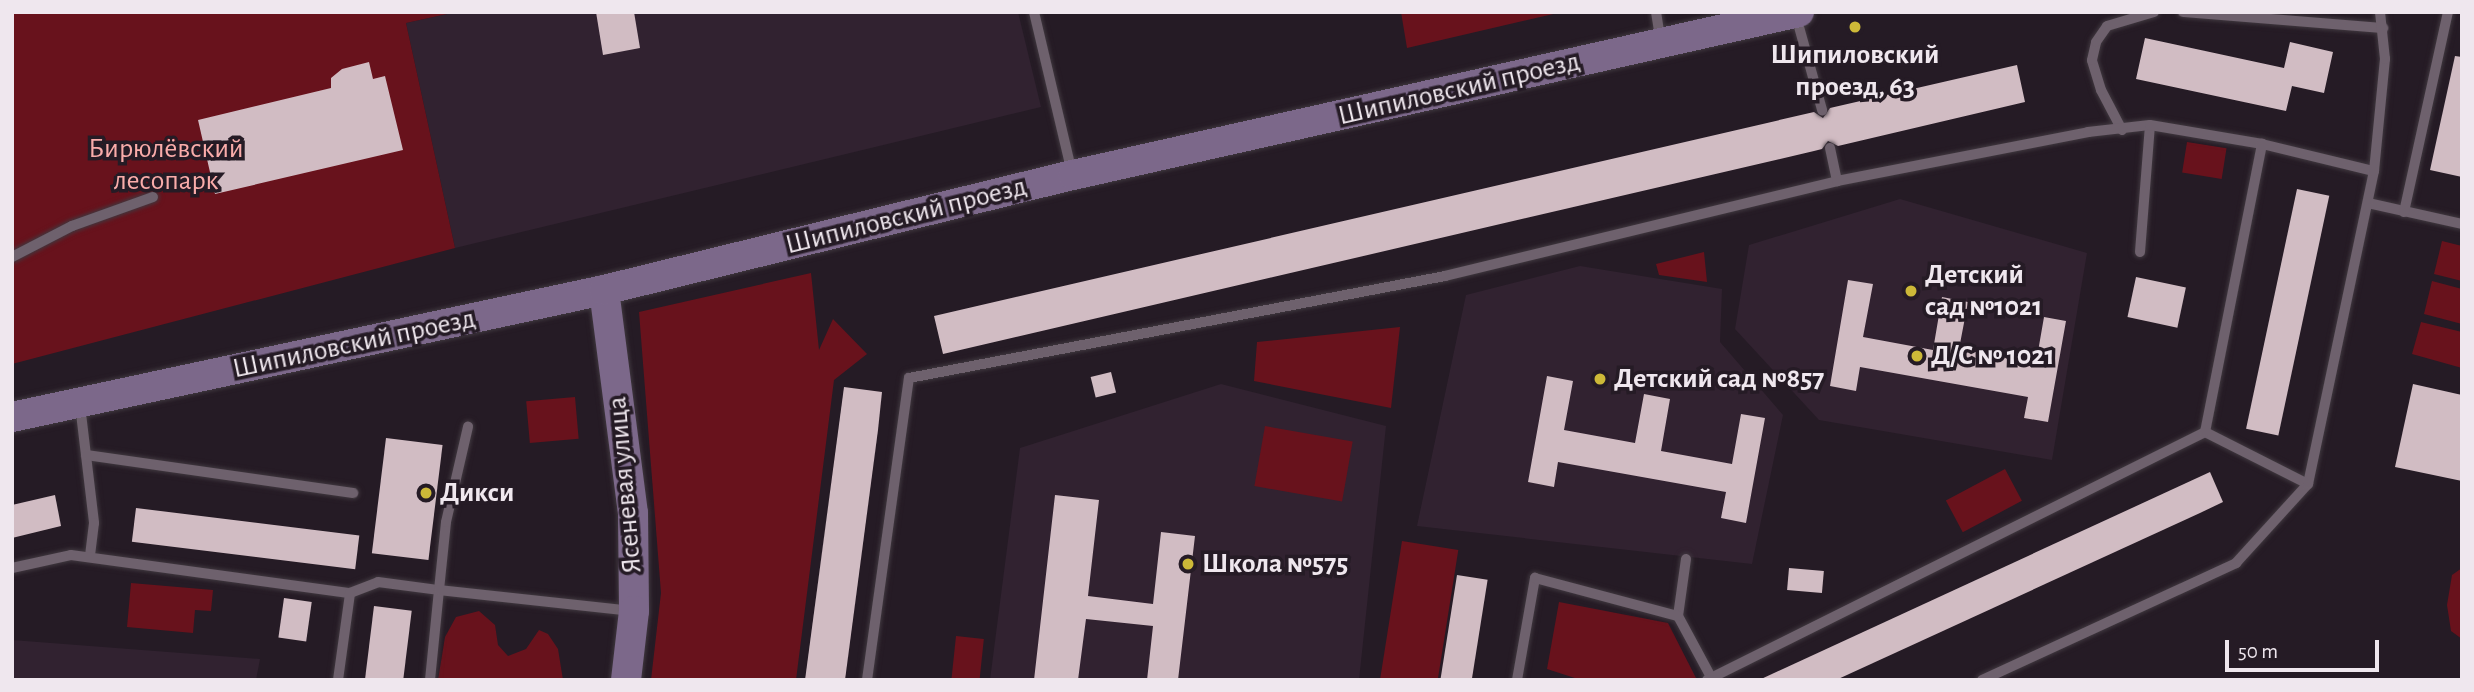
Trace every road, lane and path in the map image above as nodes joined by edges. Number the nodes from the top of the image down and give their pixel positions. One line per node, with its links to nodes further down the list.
1 (1034, 12): 16 (lane)
2 (1656, 12): 9 (lane)
3 (2154, 12): 12 (lane)
4 (2183, 12): 8 (lane)
5 (2380, 12): 8 (lane)
6 (2448, 12): 20 (lane)
7 (1797, 13): 9 (main road, Шипиловский проезд); 10 (lane)
8 (2383, 28): 15 (lane)
9 (1661, 44): 16 (main road, Шипиловский проезд)
10 (1822, 110)
11 (2150, 125): 12 (lane); 13 (lane); 22 (lane)
12 (2122, 130): 17 (lane)
13 (2262, 144): 15 (lane); 28 (lane)
14 (1830, 148): 17 (lane)
15 (2374, 171): 19 (lane)
16 (1073, 175): 24 (main road, Шипиловский проезд)
17 (1837, 181): 43 (lane)
18 (153, 197): 23 (lane)
19 (2368, 204): 20 (lane); 30 (lane)
20 (2404, 212): 21 (lane)
21 (2462, 225)
22 (2140, 252)
23 (12, 257)
24 (604, 290): 25 (main road, Шипиловский проезд); 37 (main road, Ясеневая улица)
25 (79, 402): 26 (main road, Шипиловский проезд); 29 (lane)
26 (12, 417)
27 (468, 427): 35 (lane)
28 (2205, 432): 30 (lane); 39 (lane)
29 (86, 455): 31 (lane); 32 (lane)
30 (2308, 484): 45 (lane)
31 (354, 493)
32 (90, 557): 34 (lane); 36 (lane)
33 (1686, 559): 38 (lane)
34 (12, 568)
35 (439, 590): 36 (lane); 37 (lane); 41 (lane)
36 (350, 593): 40 (lane)
37 (634, 611): 42 (main road, Ясеневая улица)
38 (1678, 616): 39 (lane); 44 (lane)
39 (1709, 678)
40 (338, 680)
41 (430, 680)
42 (626, 680)
43 (867, 680)
44 (1517, 680)
45 (1982, 680)

